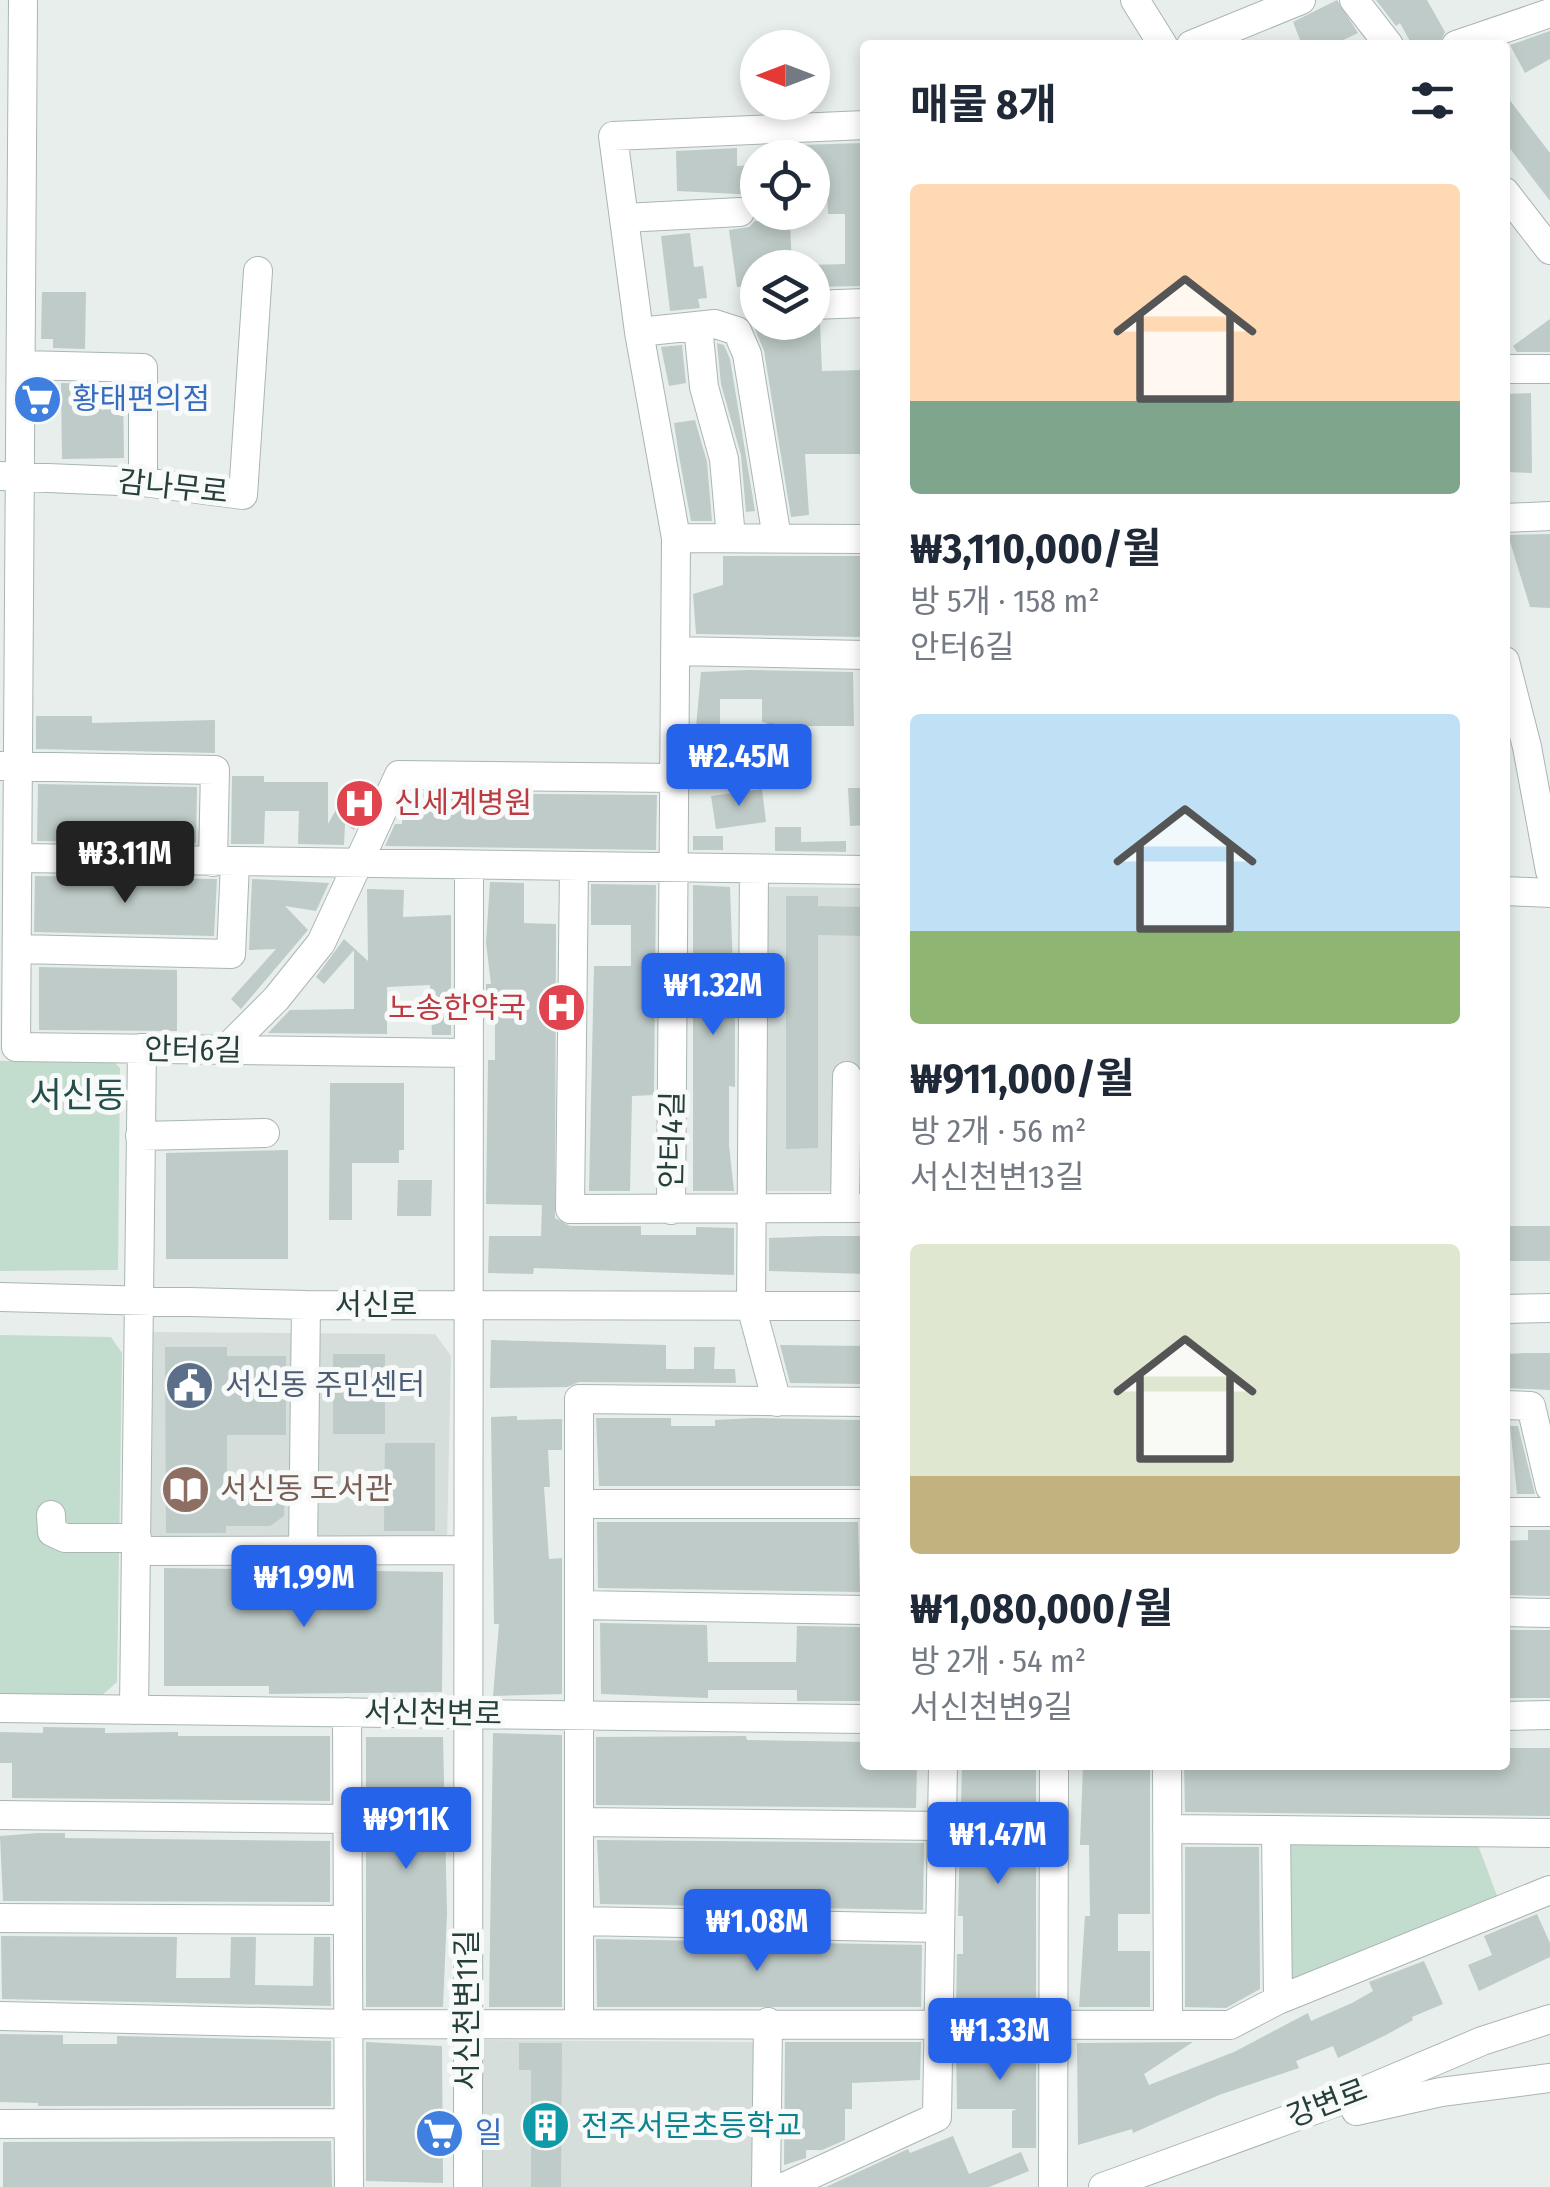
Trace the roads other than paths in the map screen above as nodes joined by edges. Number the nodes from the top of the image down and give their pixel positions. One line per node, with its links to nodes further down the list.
1 (23, 0): 10 (street, 안터6길)
2 (1134, 0): 6 (street)
3 (1301, 0): 7 (street)
4 (1354, 0): 8 (street)
5 (1550, 14): 9 (street)
6 (1160, 40)
7 (1203, 40)
8 (1385, 40)
9 (1471, 40)
10 (11, 124): 15 (street, 안터6길)
11 (860, 125): 14 (street)
12 (1510, 198): 16 (street)
13 (740, 212): 14 (street)
14 (624, 218): 21 (street)
15 (11, 248): 22 (street, 안터6길)
16 (1550, 250)
17 (258, 271): 26 (street, 감나무로)
18 (860, 303): 19 (street)
19 (830, 304)
20 (698, 326): 21 (street); 30 (street); 31 (street)
21 (640, 332): 29 (street)
22 (22, 365): 25 (street, 안터6길); 26 (street)
23 (1510, 366): 24 (street)
24 (1550, 369)
25 (11, 476): 26 (street, 감나무로); 38 (street, 안터6길)
26 (143, 482)
27 (1550, 516): 28 (street)
28 (1510, 518)
29 (676, 538): 30 (street); 33 (street, 안터4길)
30 (731, 538): 31 (street)
31 (778, 538): 32 (street)
32 (860, 539)
33 (676, 651): 34 (street); 39 (street, 안터4길)
34 (860, 654)
35 (1510, 673): 37 (street)
36 (770, 738): 39 (street)
37 (1539, 745): 48 (street)
38 (10, 766): 40 (street, 안터6길); 41 (street)
39 (676, 769): 42 (street); 45 (street, 안터4길)
40 (19, 858): 41 (street); 51 (street, 안터6길)
41 (224, 862): 42 (street); 51 (street)
42 (358, 866): 43 (street); 53 (street)
43 (481, 868): 44 (street); 54 (street)
44 (574, 868): 45 (street); 59 (street, 안터4길)
45 (676, 869): 46 (street); 59 (street, 안터4길)
46 (754, 870): 47 (street); 60 (street)
47 (860, 870)
48 (1550, 871)
49 (1510, 891): 50 (street)
50 (1550, 893)
51 (18, 949): 52 (street, 안터6길)
52 (142, 1048): 53 (street, 안터6길); 57 (street)
53 (224, 1051): 54 (street, 안터6길)
54 (468, 1053): 63 (street)
55 (847, 1076): 58 (street)
56 (265, 1133): 57 (street)
57 (140, 1136): 62 (street)
58 (855, 1208): 60 (street)
59 (671, 1210): 60 (street)
60 (752, 1211): 65 (street)
61 (0, 1297): 62 (street, 서신로)
62 (136, 1299): 64 (street, 서신로); 78 (street)
63 (465, 1304): 64 (street, 서신로); 65 (street, 서신로); 79 (street, 서신천변11길)
64 (306, 1305): 80 (street)
65 (751, 1306): 66 (street, 서신로); 69 (street)
66 (860, 1306)
67 (1510, 1308): 68 (street)
68 (1550, 1308)
69 (777, 1402): 70 (street); 73 (street)
70 (860, 1402)
71 (1529, 1405): 72 (street)
72 (1550, 1486)
73 (580, 1504): 74 (street); 81 (street)
74 (860, 1504)
75 (1510, 1512): 76 (street)
76 (1550, 1512)
77 (51, 1515): 78 (street)
78 (137, 1545): 80 (street); 86 (street)
79 (465, 1550): 80 (street); 88 (street, 서신천변11길)
80 (303, 1552)
81 (580, 1604): 82 (street); 90 (street)
82 (860, 1610)
83 (1510, 1612): 84 (street)
84 (1550, 1613)
85 (0, 1708): 86 (street, 서신천변로)
86 (134, 1710): 87 (street, 서신천변로)
87 (346, 1712): 88 (street, 서신천변로); 97 (street)
88 (465, 1714): 90 (street, 서신천변로); 111 (street, 서신천변11길)
89 (1550, 1715): 91 (street)
90 (580, 1716): 92 (street, 서신천변로); 98 (street)
91 (1510, 1716)
92 (860, 1719)
93 (943, 1770): 99 (street)
94 (1054, 1770): 115 (street)
95 (1167, 1770): 100 (street)
96 (0, 1815): 97 (street)
97 (347, 1819): 105 (street)
98 (580, 1822): 99 (street); 106 (street)
99 (942, 1826): 107 (street)
100 (1168, 1829): 101 (street); 116 (street)
101 (1276, 1830): 102 (street); 108 (street)
102 (1550, 1832)
103 (1550, 1890): 108 (street)
104 (0, 1918): 105 (street)
105 (348, 1920): 117 (street)
106 (579, 1922): 107 (street); 112 (street)
107 (940, 1928): 114 (street)
108 (1278, 2000): 116 (street)
109 (0, 2016): 117 (street)
110 (1550, 2020): 118 (street, 강변로)
111 (466, 2022): 112 (street); 117 (street); 125 (street, 서신천변11길)
112 (579, 2022): 113 (street)
113 (768, 2022): 114 (street); 126 (street)
114 (939, 2022): 115 (street); 127 (street)
115 (1054, 2023): 116 (street); 128 (street)
116 (1168, 2023)
117 (348, 2024): 123 (street)
118 (1393, 2077): 120 (street); 121 (street, 강변로)
119 (1550, 2078): 120 (street)
120 (1440, 2092): 121 (street)
121 (1350, 2097): 129 (street, 강변로)
122 (0, 2124): 123 (street)
123 (349, 2124): 124 (street)
124 (349, 2187)
125 (468, 2187)
126 (766, 2187)
127 (784, 2187)
128 (1053, 2187)
129 (1103, 2187)

